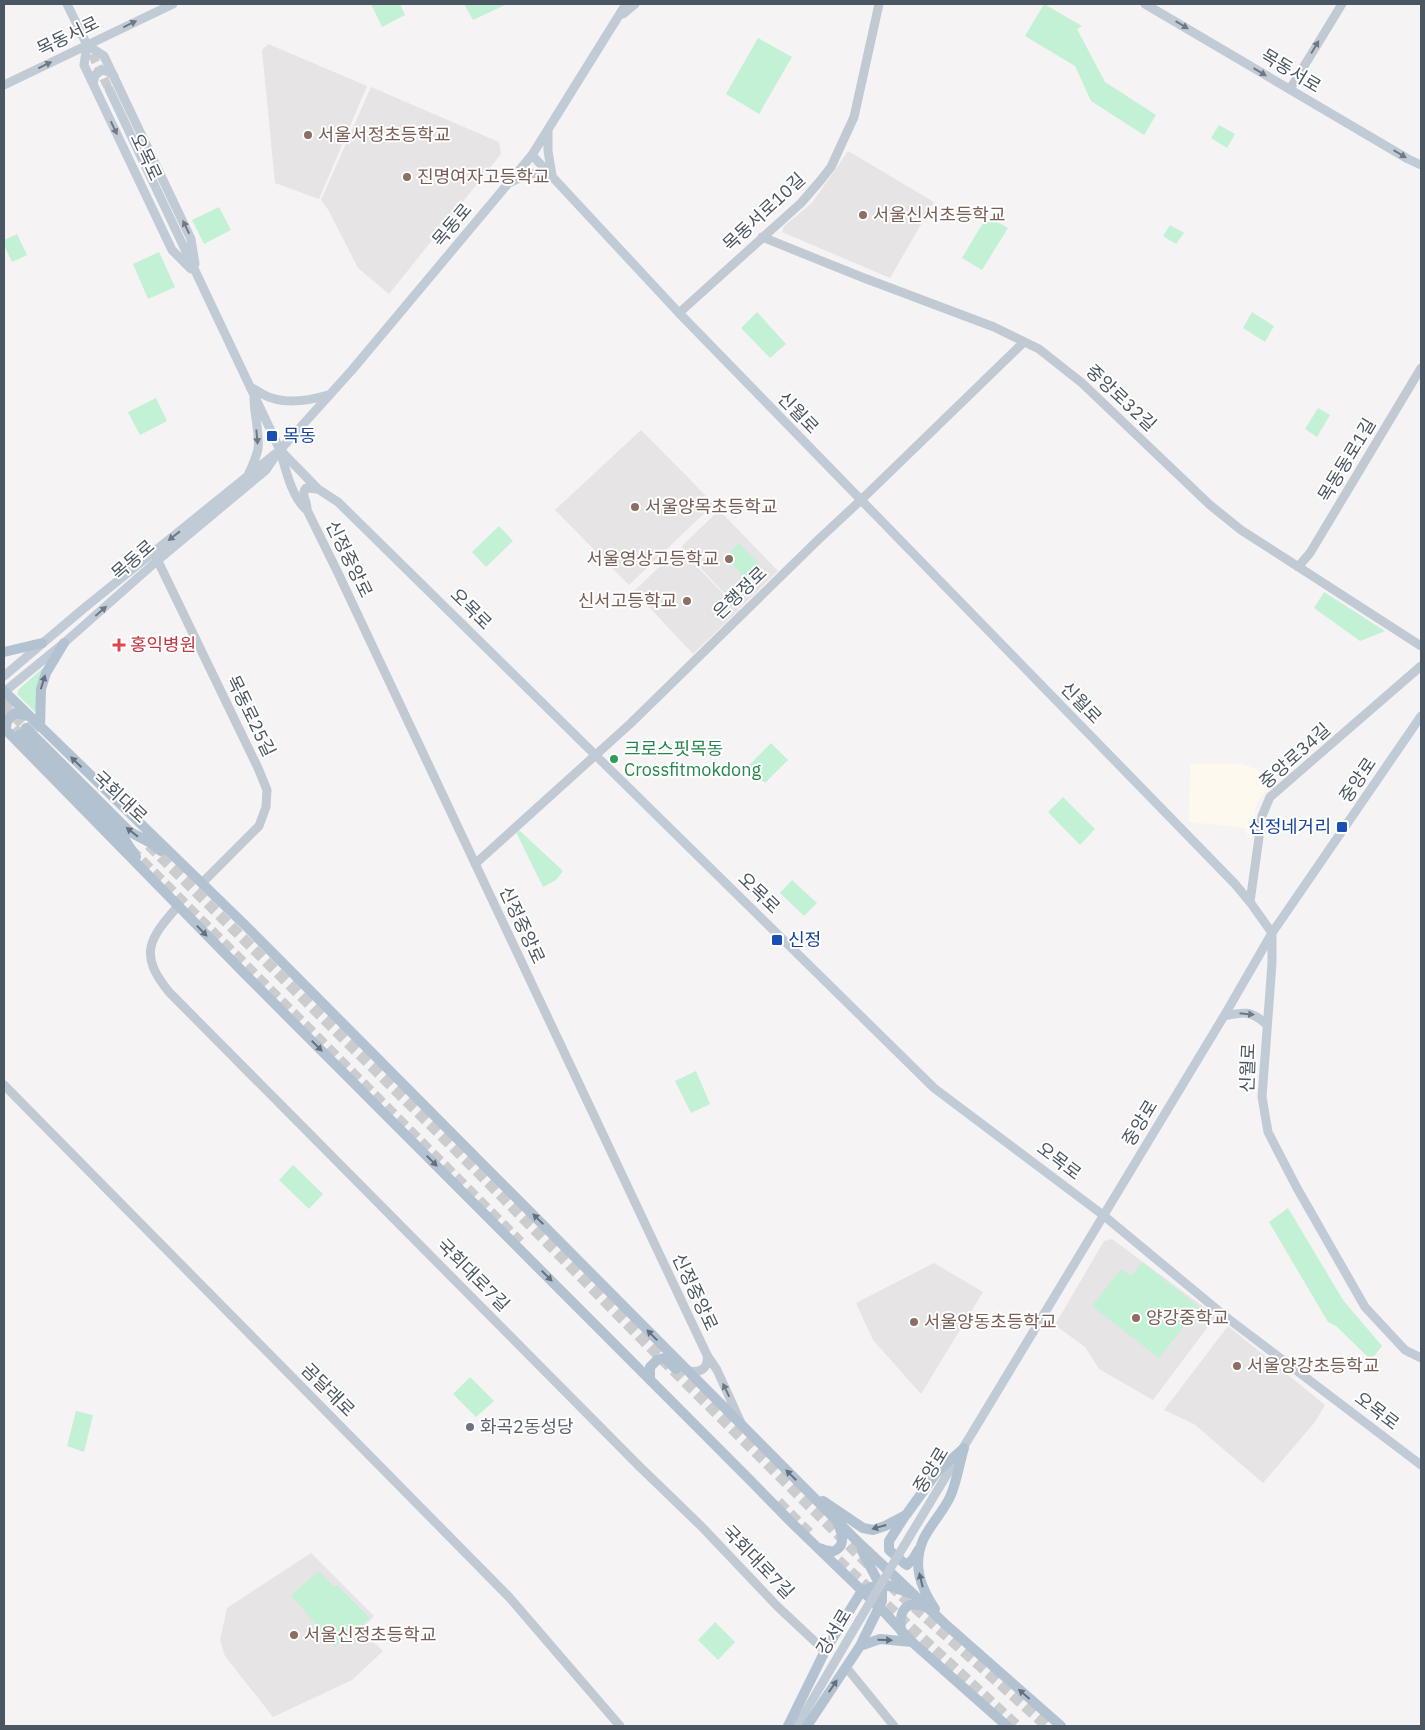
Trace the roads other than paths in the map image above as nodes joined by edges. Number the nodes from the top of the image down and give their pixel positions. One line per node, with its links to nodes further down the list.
1 (68, 4): 10 (main road, 오목로)
2 (173, 4): 10 (main road, 목동서로, one-way to 2)
3 (621, 4): 9 (main road)
4 (626, 4): 9 (main road, 목동로)
5 (636, 4): 9 (main road)
6 (879, 4): 21 (street, 목동서로10길)
7 (1145, 4): 15 (main road, 목동서로, one-way to 15)
8 (1342, 4): 15 (street, one-way to 8)
9 (616, 21): 16 (main road, 목동로)
10 (87, 45): 11 (main road, 오목로); 12 (main road, 오목로); 13 (main road, 목동서로, one-way to 10)
11 (114, 76): 12 (main road); 22 (main road, 오목로, one-way to 11)
12 (93, 84): 22 (main road, 오목로, one-way to 22)
13 (4, 85)
14 (108, 89): 22 (main road, 오목로)
15 (1290, 89): 18 (main road, 목동서로, one-way to 18)
16 (549, 127): 17 (main road, 목동로); 19 (main road)
17 (532, 155): 19 (main road, 신월로); 20 (main road, 목동로)
18 (1421, 165)
19 (553, 177): 20 (main road); 23 (main road, 신월로)
20 (508, 183): 27 (main road, 목동로)
21 (762, 236): 23 (street, 목동서로10길); 24 (street, 중앙로32길)
22 (196, 274): 26 (main road, 오목로)
23 (680, 313): 31 (main road, 신월로)
24 (1024, 342): 31 (street, 은행정로); 34 (street, 중앙로32길)
25 (1421, 368): 34 (street, 목동동로1길)
26 (252, 391): 27 (main road); 28 (main road, 오목로); 29 (main road, one-way to 29)
27 (328, 395): 28 (main road, 목동로)
28 (280, 450): 29 (main road, 목동로); 30 (main road, 오목로); 32 (street, 신정중앙로); 33 (main road, 목동로)
29 (247, 478): 33 (main road, 목동로, one-way to 33)
30 (318, 489): 32 (street, 신정중앙로); 47 (main road, 오목로)
31 (861, 500): 47 (street, 은행정로); 50 (main road, 신월로)
32 (307, 510): 48 (street, 신정중앙로)
33 (156, 556): 35 (main road, 목동로); 36 (main road, 목동로, one-way to 33); 49 (street, 목동로25길)
34 (1298, 567): 37 (street, 중앙로32길)
35 (42, 643): 38 (main road); 40 (main road, 목동로)
36 (64, 643): 41 (main road, 목동로); 44 (main road, one-way to 36)
37 (1421, 646)
38 (4, 652)
39 (1421, 666): 50 (street, 중앙로34길)
40 (4, 676)
41 (4, 691): 43 (main road)
42 (1421, 716): 52 (main road, 중앙로)
43 (31, 717): 44 (main road); 45 (main road)
44 (40, 727): 49 (main road, one-way to 44)
45 (4, 732): 46 (main road)
46 (21, 735): 49 (main road, 국회대로, one-way to 46); 51 (main road, 국회대로)
47 (595, 754): 48 (street, 은행정로); 56 (main road, 오목로)
48 (475, 864): 57 (street, 신정중앙로)
49 (201, 881): 59 (main road, one-way to 49)
50 (1250, 902): 52 (main road, 신월로)
51 (178, 906): 60 (main road, 국회대로, one-way to 60); 83 (street, 국회대로7길)
52 (1272, 933): 53 (main road, 중앙로); 54 (main road, 신월로)
53 (1224, 1016): 54 (main road, one-way to 54); 56 (main road, 중앙로)
54 (1266, 1024): 58 (main road, 신월로)
55 (4, 1085): 85 (street, 곰달래로)
56 (1103, 1215): 63 (main road, 중앙로); 64 (main road, 오목로)
57 (706, 1355): 59 (street, 신정중앙로); 62 (street, 신정중앙로, one-way to 57)
58 (1421, 1358)
59 (688, 1371): 61 (main road)
60 (650, 1380): 61 (main road); 70 (main road, 국회대로)
61 (705, 1389): 62 (main road)
62 (743, 1427): 65 (main road, one-way to 62)
63 (964, 1448): 66 (main road); 69 (main road); 71 (main road, 중앙로)
64 (1421, 1465)
65 (807, 1492): 66 (main road, one-way to 65); 67 (main road)
66 (906, 1515): 69 (main road)
67 (836, 1520): 68 (main road); 70 (main road)
68 (857, 1541): 72 (main road); 74 (main road)
69 (923, 1541): 78 (main road, one-way to 69)
70 (814, 1545): 73 (main road, 국회대로)
71 (899, 1554): 87 (main road, 강서로, bridge)
72 (880, 1585): 73 (main road); 74 (main road); 76 (main road)
73 (859, 1595): 76 (main road, 국회대로); 77 (main road)
74 (914, 1595): 75 (main road)
75 (926, 1607): 78 (main road); 80 (main road)
76 (879, 1609): 79 (main road); 80 (main road, 국회대로)
77 (849, 1610): 79 (main road); 83 (main road)
78 (944, 1623): 91 (main road, one-way to 78)
79 (870, 1627): 82 (main road)
80 (901, 1631): 81 (main road, 국회대로)
81 (912, 1642): 82 (main road, one-way to 81); 90 (main road, 국회대로)
82 (860, 1646): 84 (main road)
83 (825, 1651): 86 (main road)
84 (846, 1667): 88 (main road, one-way to 84); 89 (street)
85 (620, 1726)
86 (788, 1726)
87 (796, 1726)
88 (806, 1726)
89 (894, 1726)
90 (1007, 1726)
91 (1061, 1726)

